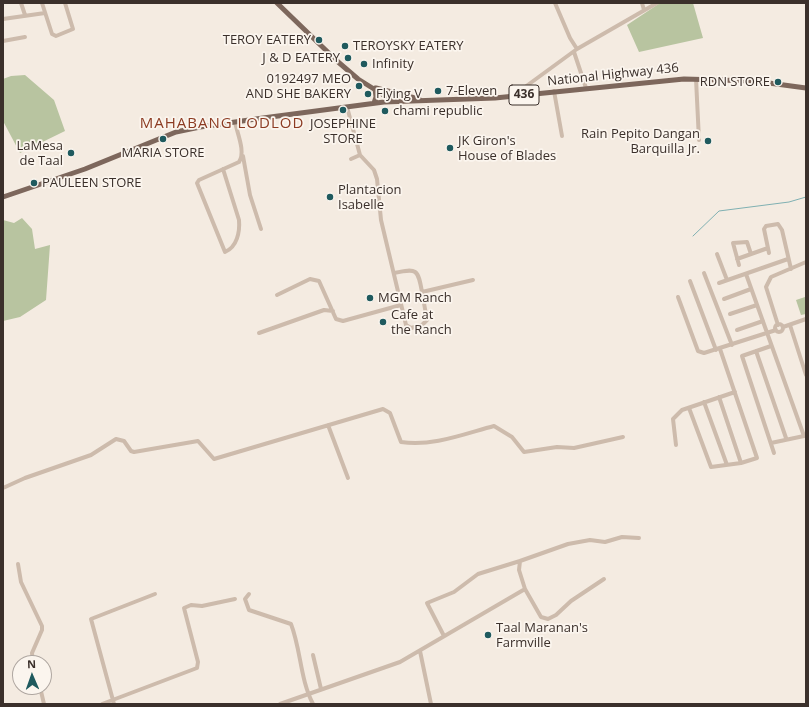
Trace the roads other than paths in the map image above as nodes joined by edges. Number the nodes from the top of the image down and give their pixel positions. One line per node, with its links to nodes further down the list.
1 (21, 3): 10 (street)
2 (42, 3): 9 (street)
3 (65, 3): 9 (street)
4 (277, 3): 16 (main road)
5 (555, 3): 14 (street)
6 (642, 3): 8 (street)
7 (657, 3): 8 (street)
8 (644, 10): 14 (street)
9 (45, 13): 10 (street)
10 (25, 15): 11 (street)
11 (3, 18)
12 (25, 37): 13 (street)
13 (3, 41)
14 (576, 50): 17 (street); 20 (street)
15 (696, 79): 17 (main road, National Highway 436 / 436); 18 (main road, National Highway 436 / 436); 27 (street)
16 (375, 88): 21 (main road); 22 (main road); 23 (main road)
17 (586, 88): 19 (main road, National Highway 436 / 436)
18 (806, 88)
19 (554, 91): 20 (main road, National Highway 436 / 436); 26 (street)
20 (522, 96): 21 (main road, National Highway 436 / 436)
21 (425, 100): 22 (main road, National Highway 436 / 436)
22 (394, 102): 23 (main road, National Highway 436 / 436)
23 (374, 103): 24 (main road, National Highway 436 / 436)
24 (347, 107): 25 (main road, National Highway 436 / 436); 29 (street)
25 (235, 122): 28 (street); 32 (main road, National Highway 436 / 436)
26 (562, 136)
27 (699, 140)
28 (242, 154): 31 (street); 33 (street)
29 (360, 155): 30 (street); 44 (street)
30 (351, 159)
31 (223, 169): 31 (street)
32 (3, 197)
33 (261, 229)
34 (768, 248): 35 (street); 37 (street); 39 (street)
35 (769, 253)
36 (717, 254): 48 (street)
37 (751, 254): 38 (street); 38 (street)
38 (737, 259): 41 (street)
39 (788, 259): 42 (street); 46 (street)
40 (805, 263): 42 (street); 43 (street)
41 (739, 265)
42 (791, 269): 63 (street)
43 (806, 269)
44 (394, 273): 52 (street); 56 (street)
45 (704, 273): 68 (street)
46 (746, 274): 48 (street); 51 (street)
47 (473, 280): 52 (street)
48 (727, 280): 50 (street)
49 (690, 281): 70 (street)
50 (719, 283)
51 (751, 289): 55 (street); 57 (street)
52 (422, 292): 56 (street)
53 (277, 295): 58 (street)
54 (678, 297): 70 (street)
55 (724, 299)
56 (401, 305): 58 (street)
57 (757, 305): 59 (street); 61 (street)
58 (333, 311): 66 (street)
59 (730, 314)
60 (806, 319): 62 (street)
61 (763, 321): 64 (street); 67 (street)
62 (790, 325): 63 (street); 72 (street)
63 (780, 326): 65 (street); 65 (street)
64 (737, 330)
65 (776, 330): 67 (street)
66 (259, 333)
67 (767, 334): 68 (street); 69 (street)
68 (732, 345): 70 (street)
69 (771, 346): 71 (street); 79 (street)
70 (718, 349): 74 (street)
71 (756, 351): 81 (street); 83 (street)
72 (805, 370): 73 (street)
73 (806, 375)
74 (735, 392): 75 (street); 86 (street)
75 (719, 397): 76 (street); 86 (street)
76 (704, 402): 77 (street); 87 (street)
77 (689, 408): 84 (street); 87 (street)
78 (328, 425): 80 (street); 88 (street); 89 (street)
79 (804, 436): 81 (street); 82 (street)
80 (624, 437)
81 (786, 438): 83 (street)
82 (806, 441)
83 (771, 443): 85 (street)
84 (676, 445)
85 (774, 453)
86 (741, 463): 87 (street)
87 (727, 465)
88 (348, 478)
89 (3, 488)
90 (639, 538): 91 (street)
91 (520, 561): 94 (street); 98 (street)
92 (18, 564): 100 (street)
93 (604, 579): 94 (street)
94 (524, 589): 98 (street)
95 (155, 594): 104 (street)
96 (249, 594): 103 (street)
97 (236, 599): 104 (street)
98 (444, 636): 99 (street)
99 (420, 651): 102 (street); 108 (street)
100 (32, 655)
101 (313, 656): 102 (street)
102 (320, 689): 103 (street)
103 (308, 694): 106 (street); 107 (street)
104 (114, 702): 105 (street)
105 (102, 704)
106 (280, 704)
107 (314, 704)
108 (431, 704)

